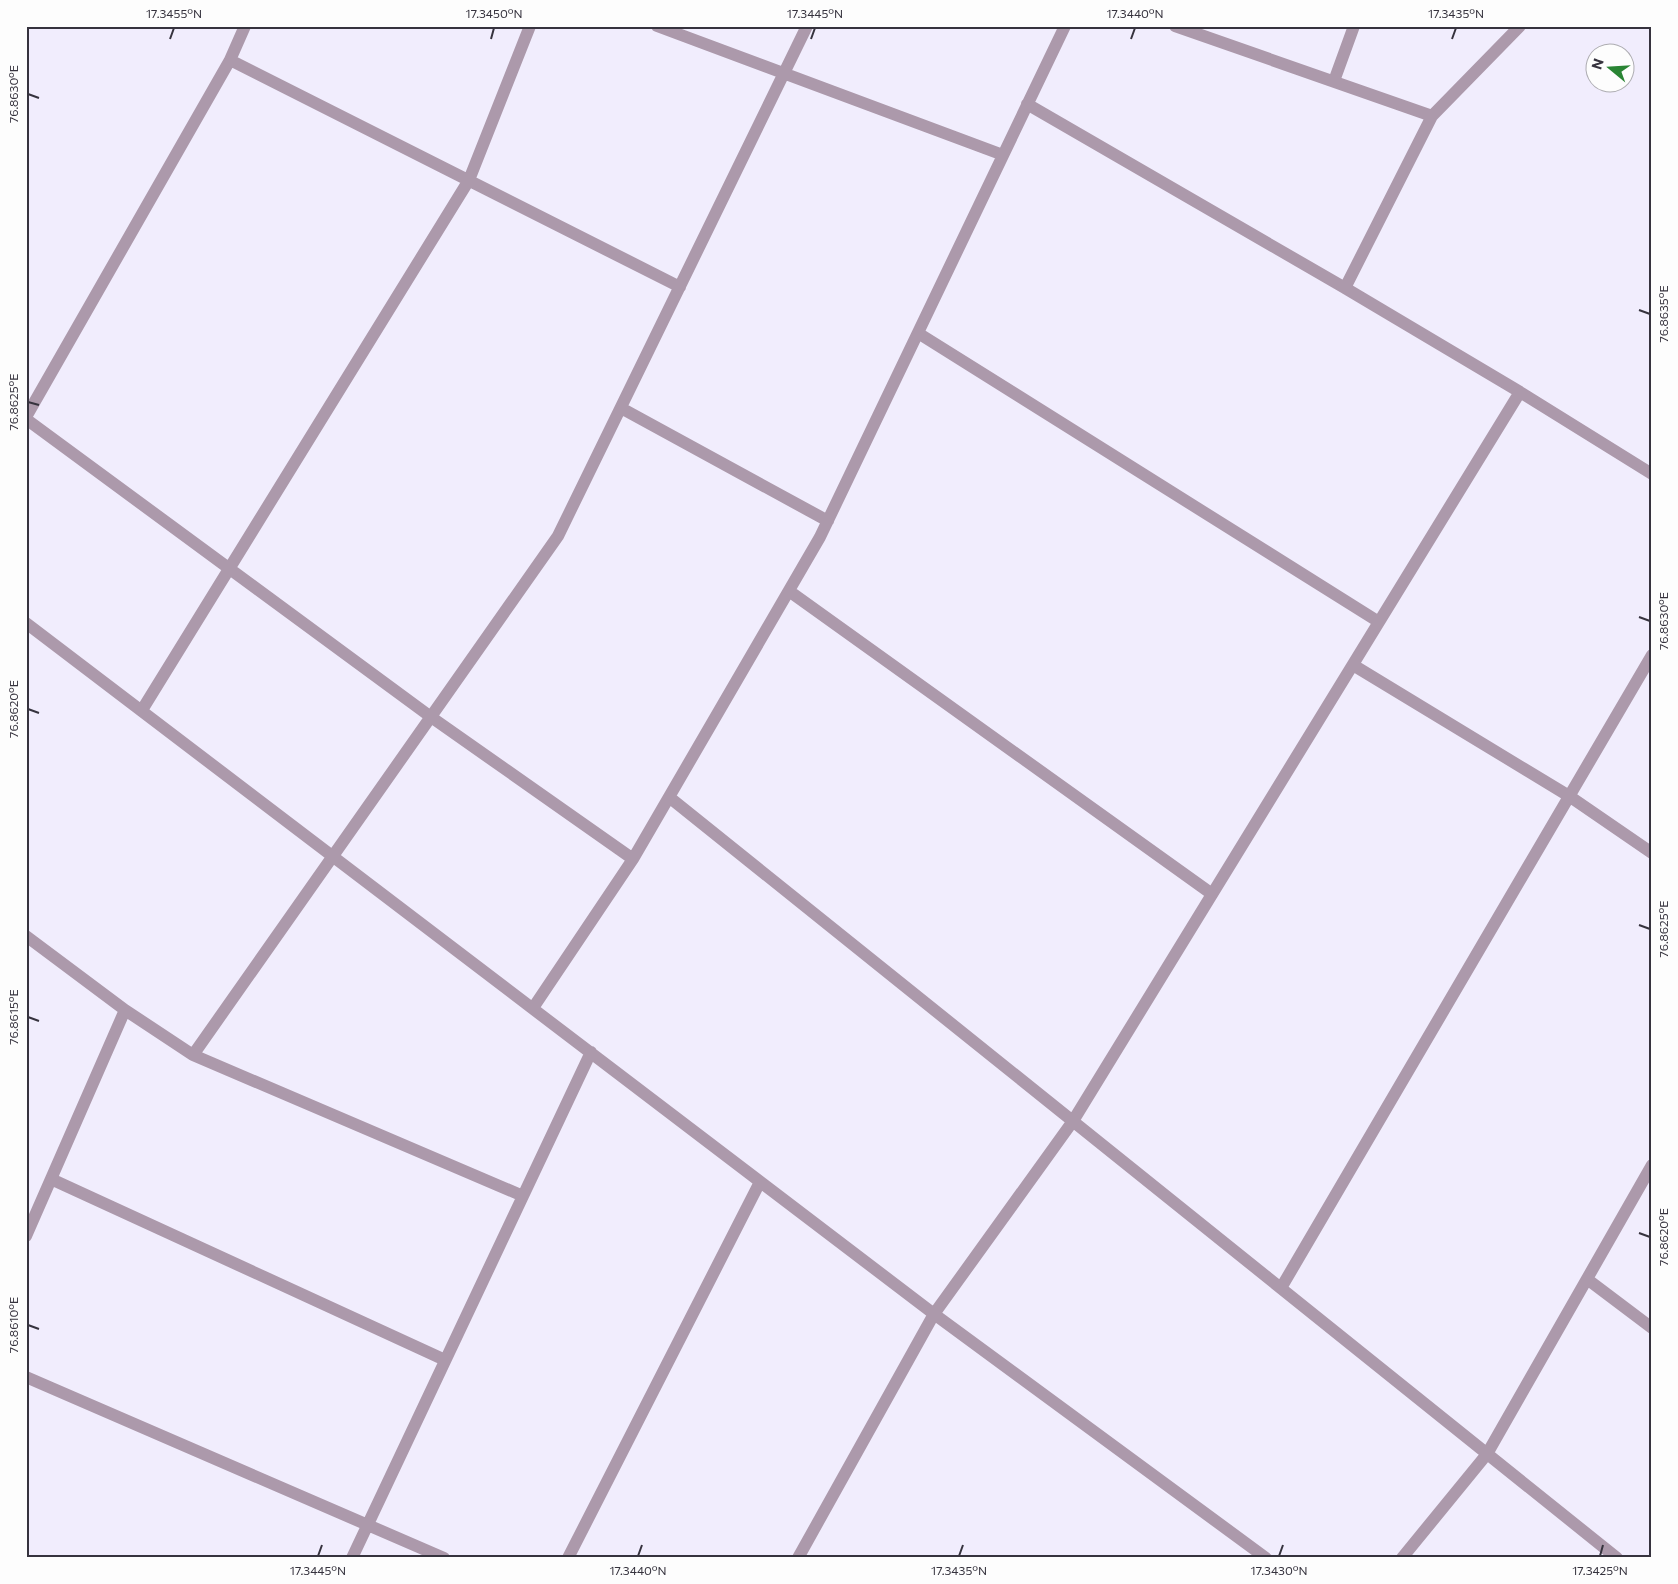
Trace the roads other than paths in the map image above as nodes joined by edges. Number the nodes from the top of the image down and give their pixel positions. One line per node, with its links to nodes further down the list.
1 (245, 26): 9 (street)
2 (530, 26): 15 (street)
3 (657, 26): 10 (street)
4 (807, 26): 10 (street)
5 (1064, 26): 12 (street)
6 (1175, 26): 11 (street)
7 (1354, 26): 11 (street)
8 (1520, 26): 13 (street)
9 (230, 60): 15 (street); 21 (street)
10 (784, 74): 14 (street); 16 (street)
11 (1334, 81): 13 (street)
12 (1027, 104): 14 (street); 17 (street)
13 (1432, 116): 17 (street)
14 (1003, 155): 18 (street)
15 (469, 180): 16 (street); 24 (street)
16 (680, 287): 20 (street)
17 (1346, 288): 19 (street)
18 (918, 333): 23 (street); 26 (street)
19 (1520, 392): 22 (street); 26 (street)
20 (621, 408): 23 (street); 31 (street)
21 (26, 418): 24 (street)
22 (1652, 474)
23 (828, 521): 25 (street)
24 (229, 568): 30 (street); 31 (street)
25 (790, 591): 33 (street); 37 (street)
26 (1379, 622): 29 (street)
27 (26, 623): 30 (street)
28 (1652, 655): 32 (street)
29 (1353, 665): 32 (street); 37 (street)
30 (142, 710): 35 (street)
31 (431, 717): 35 (street); 36 (street)
32 (1569, 796): 34 (street); 50 (street)
33 (669, 797): 36 (street); 43 (street)
34 (1652, 853)
35 (333, 856): 39 (street); 42 (street)
36 (633, 859): 39 (street)
37 (1212, 894): 43 (street)
38 (26, 936): 40 (street)
39 (533, 1008): 41 (street)
40 (125, 1010): 42 (street); 45 (street)
41 (591, 1052): 46 (street); 47 (street)
42 (193, 1055): 47 (street)
43 (1073, 1121): 50 (street); 51 (street)
44 (1652, 1165): 49 (street)
45 (51, 1179): 48 (street); 53 (street)
46 (760, 1182): 51 (street); 59 (street)
47 (523, 1196): 53 (street)
48 (26, 1236)
49 (1586, 1279): 52 (street); 55 (street)
50 (1281, 1288): 55 (street)
51 (934, 1314): 60 (street); 61 (street)
52 (1652, 1328)
53 (445, 1360): 56 (street)
54 (26, 1377): 56 (street)
55 (1487, 1454): 62 (street); 63 (street)
56 (367, 1523): 57 (street); 58 (street)
57 (352, 1558)
58 (444, 1558)
59 (568, 1558)
60 (798, 1558)
61 (1266, 1558)
62 (1402, 1558)
63 (1617, 1558)

